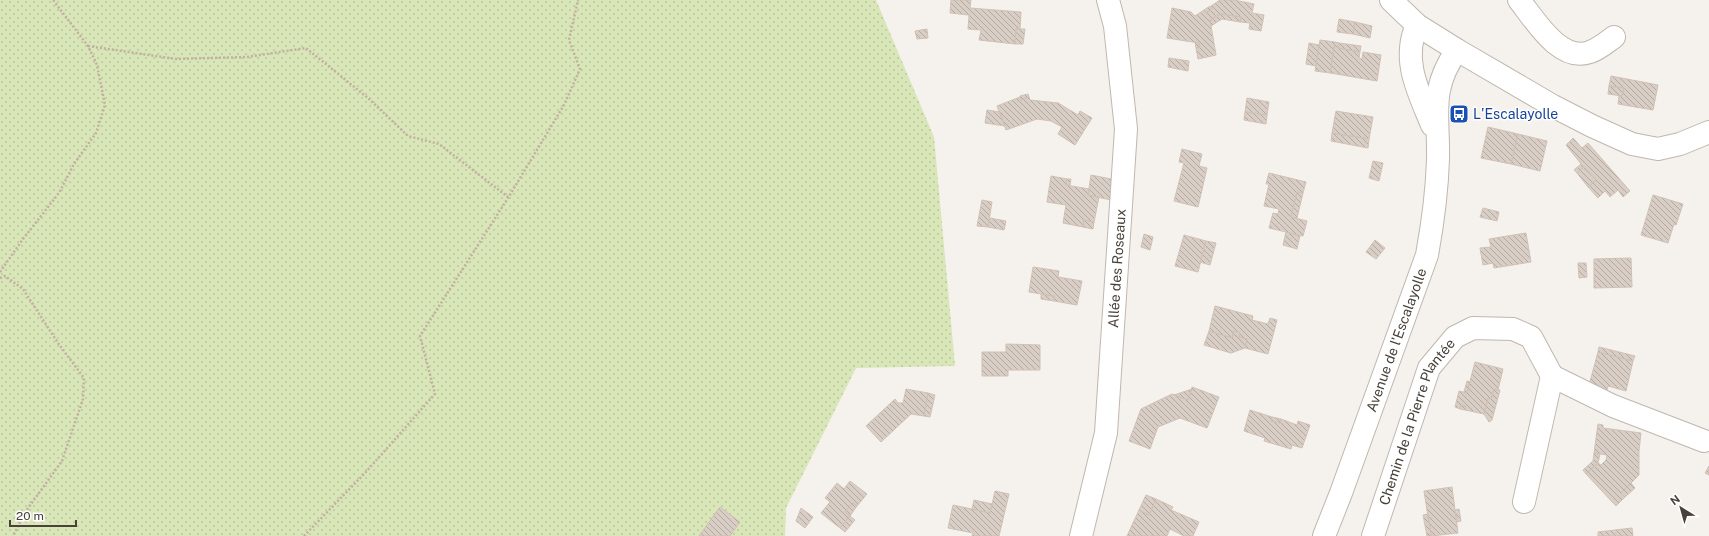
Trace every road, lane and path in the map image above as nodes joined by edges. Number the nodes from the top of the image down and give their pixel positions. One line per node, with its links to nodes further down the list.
1 (53, 0): 8 (path)
2 (578, 0): 12 (path)
3 (1108, 0): 20 (street, Allée des Roseaux)
4 (1391, 0): 6 (street)
5 (1519, 0): 7 (street)
6 (1417, 25): 9 (street); 11 (street, Avenue de l'Escalayolle)
7 (1614, 37)
8 (88, 46): 12 (path); 13 (path)
9 (1457, 50): 10 (street); 11 (street, Avenue de l'Escalayolle)
10 (1709, 132)
11 (1438, 138): 21 (street, Avenue de l'Escalayolle)
12 (508, 198): 19 (path)
13 (0, 272)
14 (0, 278): 18 (path)
15 (1552, 376): 16 (street); 17 (street); 22 (street, Chemin de la Pierre Plantée)
16 (1704, 441)
17 (1524, 502)
18 (13, 536)
19 (304, 536)
20 (1081, 536)
21 (1324, 536)
22 (1373, 536)

